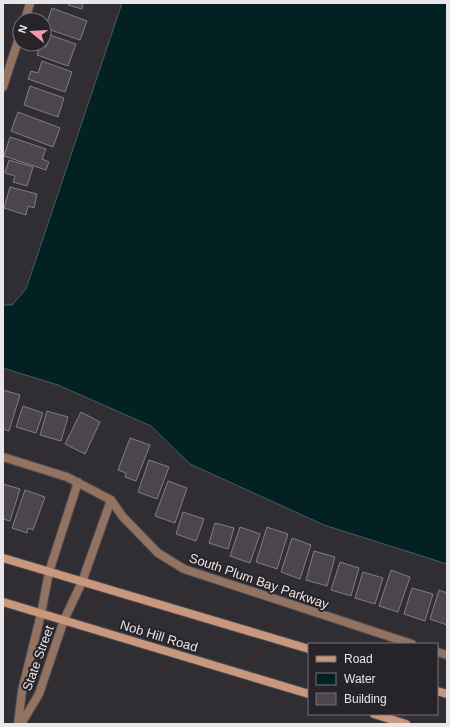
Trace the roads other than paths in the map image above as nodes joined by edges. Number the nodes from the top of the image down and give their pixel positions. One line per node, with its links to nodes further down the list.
1 (14, 52): 2 (street)
2 (3, 87)
3 (3, 458): 4 (street, South Plum Bay Parkway)
4 (78, 482): 5 (street, South Plum Bay Parkway); 7 (street, State Street)
5 (110, 500): 8 (street, State Street); 12 (street, South Plum Bay Parkway)
6 (3, 558): 7 (main road)
7 (49, 572): 8 (main road); 10 (street, State Street)
8 (82, 582): 11 (street, State Street); 13 (main road)
9 (3, 602): 10 (main road, Nob Hill Road)
10 (41, 614): 11 (main road, Nob Hill Road); 16 (street, State Street)
11 (64, 620): 14 (main road, Nob Hill Road); 16 (street, State Street)
12 (409, 643)
13 (308, 649)
14 (308, 694)
15 (377, 715): 17 (main road)
16 (20, 724)
17 (406, 724)

